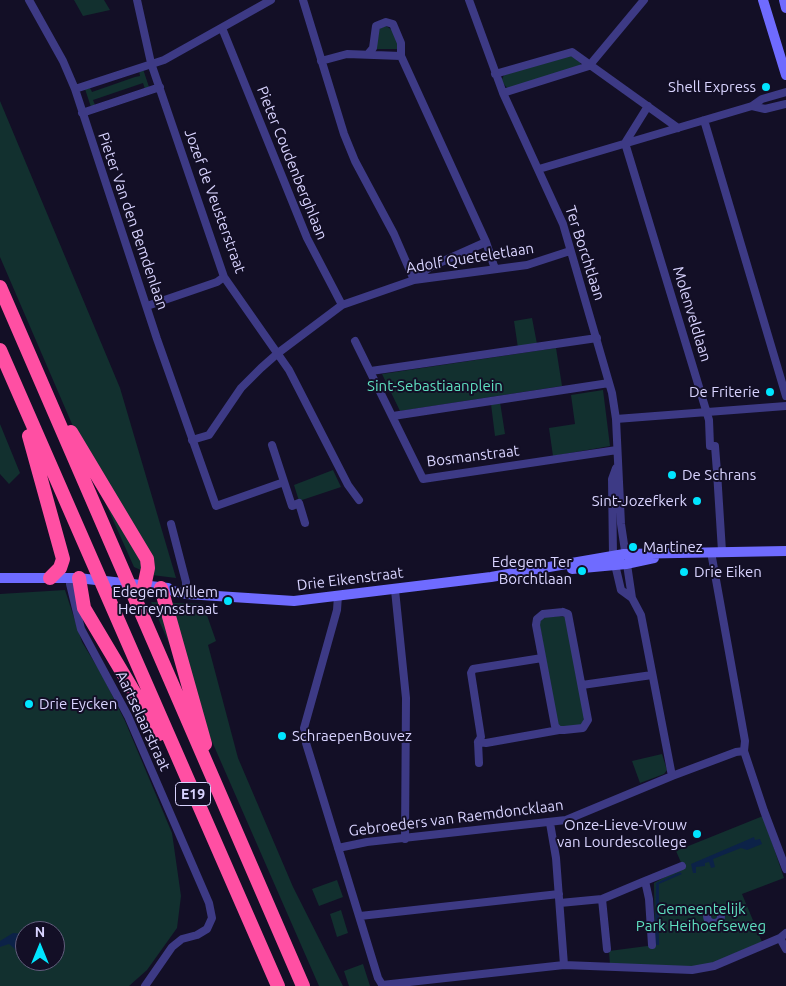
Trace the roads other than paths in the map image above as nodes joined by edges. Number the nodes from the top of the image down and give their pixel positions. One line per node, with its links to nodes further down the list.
1 (30, 0): 22 (street, Pieter Van den Bemdenlaan)
2 (137, 0): 17 (street, Jozef de Veusterstraat)
3 (251, 0): 10 (street)
4 (270, 0): 10 (street)
5 (303, 0): 16 (street)
6 (468, 0): 19 (street, Ter Borchtlaan)
7 (644, 0): 18 (street)
8 (763, 0): 14 (street)
9 (784, 0): 11 (street)
10 (255, 8): 12 (street)
11 (786, 8)
12 (222, 28): 17 (street); 39 (street, Pieter Coudenberghlaan)
13 (368, 54): 15 (street); 15 (street); 16 (street)
14 (783, 55): 20 (street)
15 (401, 56): 33 (street)
16 (322, 61): 37 (street)
17 (152, 63): 21 (street, Jozef de Veusterstraat); 22 (street)
18 (589, 66): 19 (street); 24 (street); 26 (street)
19 (495, 74): 24 (street, Ter Borchtlaan)
20 (786, 75)
21 (160, 87): 28 (street); 36 (street, Jozef de Veusterstraat)
22 (75, 89): 28 (street, Pieter Van den Bemdenlaan)
23 (786, 92): 27 (street)
24 (503, 93): 32 (street, Ter Borchtlaan)
25 (786, 104): 27 (street)
26 (648, 106): 30 (street); 31 (street)
27 (752, 106): 29 (street)
28 (82, 113): 40 (street, Pieter Van den Bemdenlaan)
29 (704, 120): 30 (street); 48 (street)
30 (678, 128): 31 (street)
31 (625, 143): 32 (street); 51 (street, Molenveldlaan)
32 (539, 169): 34 (street, Ter Borchtlaan)
33 (486, 242): 35 (street); 37 (street)
34 (570, 251): 35 (street, Adolf Queteletlaan); 41 (street, Ter Borchtlaan)
35 (495, 269): 37 (street, Adolf Queteletlaan)
36 (224, 277): 40 (street); 44 (street, Jozef de Veusterstraat)
37 (414, 280): 39 (street, Adolf Queteletlaan)
38 (0, 287): 50 (highway, E19)
39 (342, 305): 44 (street, Adolf Queteletlaan)
40 (147, 306): 54 (street, Pieter Van den Bemdenlaan)
41 (597, 338): 45 (street); 46 (street, Ter Borchtlaan)
42 (355, 341): 45 (street, Bosmanstraat)
43 (0, 350): 47 (highway, E19)
44 (278, 353): 54 (street, Adolf Queteletlaan); 59 (street, Jozef de Veusterstraat)
45 (371, 372): 52 (street, Bosmanstraat)
46 (609, 383): 52 (street); 53 (street, Ter Borchtlaan)
47 (18, 394): 67 (highway); 85 (highway, E19)
48 (786, 396)
49 (786, 406): 51 (street)
50 (53, 407): 70 (highway); 84 (highway, E19)
51 (708, 412): 53 (street); 63 (street, Molenveldlaan)
52 (393, 416): 56 (street, Bosmanstraat)
53 (616, 419): 56 (street, Ter Borchtlaan)
54 (192, 440): 58 (street, Pieter Van den Bemdenlaan)
55 (272, 445): 58 (street)
56 (617, 450): 57 (street, Ter Borchtlaan)
57 (617, 467): 64 (street, Ter Borchtlaan); 65 (street, Ter Borchtlaan)
58 (284, 482): 60 (street)
59 (359, 500)
60 (305, 523)
61 (171, 524): 73 (street)
62 (786, 551): 63 (street, Drie Eikenstraat)
63 (716, 552): 64 (street, Drie Eikenstraat); 81 (street, Molenveldlaan)
64 (625, 559): 65 (street, Drie Eikenstraat); 75 (street, Ter Borchtlaan)
65 (614, 560): 72 (street, Drie Eikenstraat); 75 (street, Ter Borchtlaan)
66 (0, 578): 67 (street, Drie Eikenstraat)
67 (50, 578): 68 (street, Drie Eikenstraat)
68 (76, 582): 69 (street, Drie Eikenstraat); 70 (street, Drie Eikenstraat); 85 (highway); 102 (street, Aartselaarstraat)
69 (0, 584)
70 (144, 587): 71 (street, Drie Eikenstraat)
71 (161, 588): 73 (street, Drie Eikenstraat); 84 (highway)
72 (395, 590): 74 (street, Drie Eikenstraat); 87 (street)
73 (186, 591): 74 (street, Drie Eikenstraat)
74 (338, 596): 88 (street)
75 (632, 598): 77 (street)
76 (542, 658): 78 (street); 79 (street); 80 (street)
77 (652, 675): 78 (street); 83 (street)
78 (582, 685): 79 (street)
79 (558, 730): 80 (street)
80 (478, 742): 82 (street)
81 (744, 751): 83 (street, Gebroeders van Raemdoncklaan); 90 (street, Molenveldlaan)
82 (479, 763)
83 (672, 776): 86 (street, Gebroeders van Raemdoncklaan)
84 (215, 783): 104 (highway, E19)
85 (190, 786): 103 (highway, E19)
86 (550, 823): 87 (street, Gebroeders van Raemdoncklaan); 92 (street)
87 (405, 839): 88 (street, Gebroeders van Raemdoncklaan)
88 (338, 848): 95 (street)
89 (682, 866): 91 (street)
90 (786, 869)
91 (644, 881): 93 (street); 97 (street)
92 (559, 894): 94 (street); 95 (street)
93 (602, 899): 94 (street); 98 (street)
94 (560, 903): 100 (street)
95 (360, 916): 101 (street)
96 (783, 935): 99 (street); 100 (street)
97 (652, 945)
98 (607, 949)
99 (786, 950)
100 (564, 965): 101 (street)
101 (382, 985)
102 (145, 986)
103 (278, 986)
104 (303, 986)

